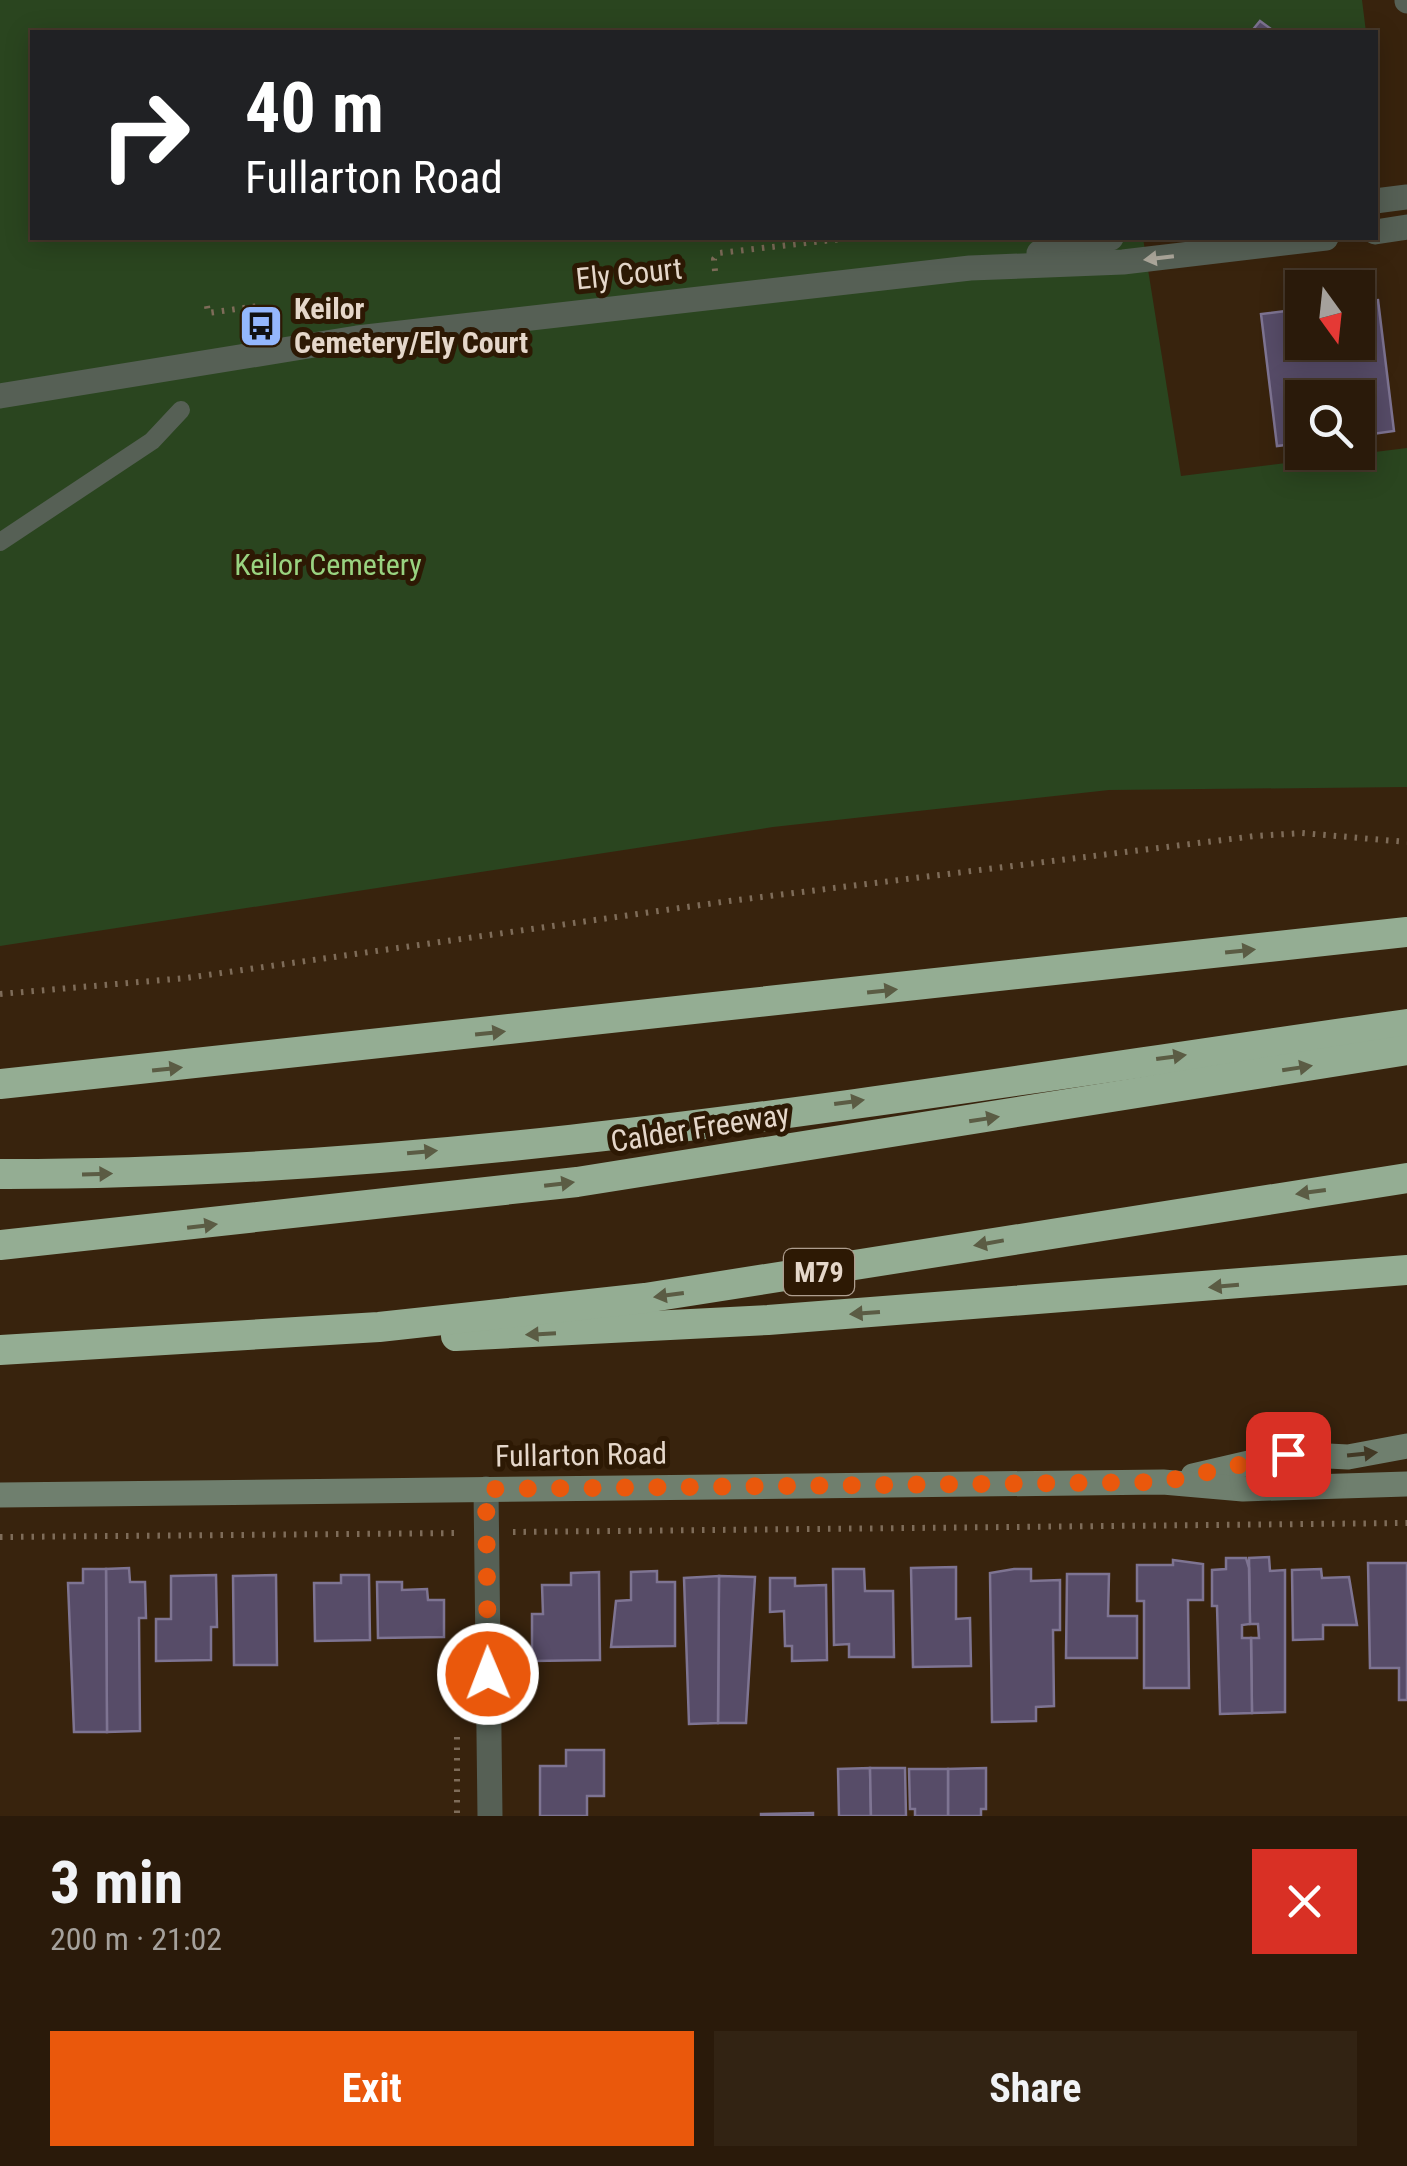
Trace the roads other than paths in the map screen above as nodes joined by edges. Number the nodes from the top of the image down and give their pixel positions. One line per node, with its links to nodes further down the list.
1 (1407, 197): 2 (street)
2 (1378, 201)
3 (1407, 228): 4 (street)
4 (1378, 232)
5 (1102, 240): 7 (street, Ely Court)
6 (1309, 240): 7 (street, Ely Court, one-way to 7)
7 (970, 268): 8 (street, Ely Court)
8 (0, 396)
9 (181, 410): 10 (lane)
10 (0, 542)
11 (1407, 932): 14 (highway, one-way to 11)
12 (1407, 1024): 15 (highway, one-way to 12)
13 (1407, 1050): 17 (highway, Calder Freeway, one-way to 13)
14 (0, 1084)
15 (0, 1174)
16 (1407, 1178): 19 (highway, M79, one-way to 19)
17 (0, 1245)
18 (1407, 1270): 19 (highway, one-way to 19)
19 (228, 1337): 20 (highway, M79)
20 (0, 1351)
21 (1407, 1446): 22 (main road, Fullarton Road, one-way to 21)
22 (1163, 1482): 23 (main road, Fullarton Road); 24 (main road, Fullarton Road)
23 (1407, 1484)
24 (486, 1489): 25 (main road, Fullarton Road); 26 (street)
25 (0, 1495)
26 (490, 1816)

